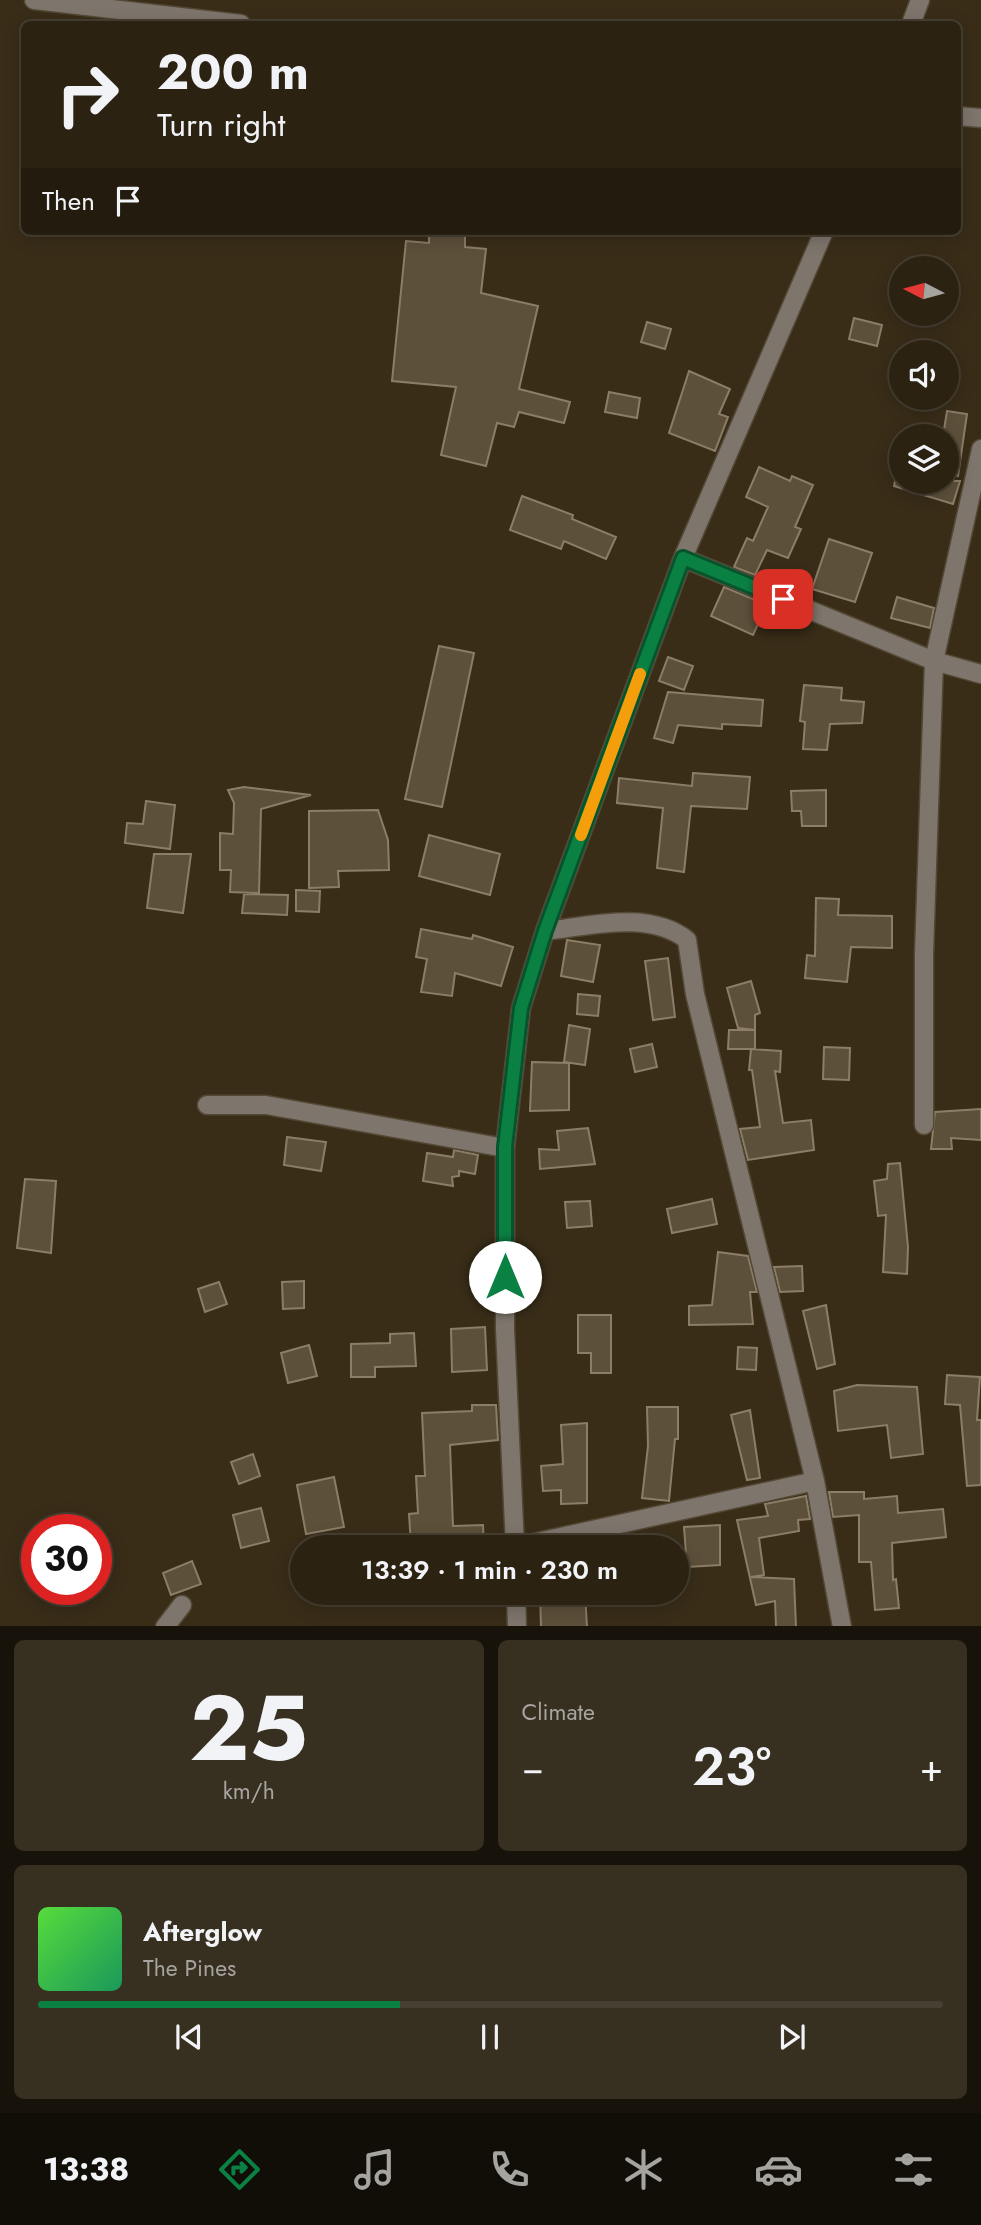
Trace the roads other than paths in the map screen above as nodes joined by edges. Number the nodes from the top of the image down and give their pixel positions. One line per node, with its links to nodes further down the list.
1 (34, 0): 3 (street)
2 (920, 0): 4 (street)
3 (215, 21)
4 (912, 21)
5 (961, 116): 6 (street)
6 (981, 118)
7 (822, 235): 9 (street)
8 (981, 449): 10 (street)
9 (683, 558): 10 (street); 12 (street)
10 (934, 661): 11 (street); 14 (street)
11 (981, 674)
12 (545, 931): 15 (street); 16 (street)
13 (207, 1105): 15 (street)
14 (924, 1125)
15 (505, 1147): 17 (street)
16 (815, 1481): 18 (street); 23 (street)
17 (514, 1535)
18 (570, 1535)
19 (182, 1605): 21 (street)
20 (516, 1605): 22 (street)
21 (165, 1626)
22 (517, 1626)
23 (842, 1626)

